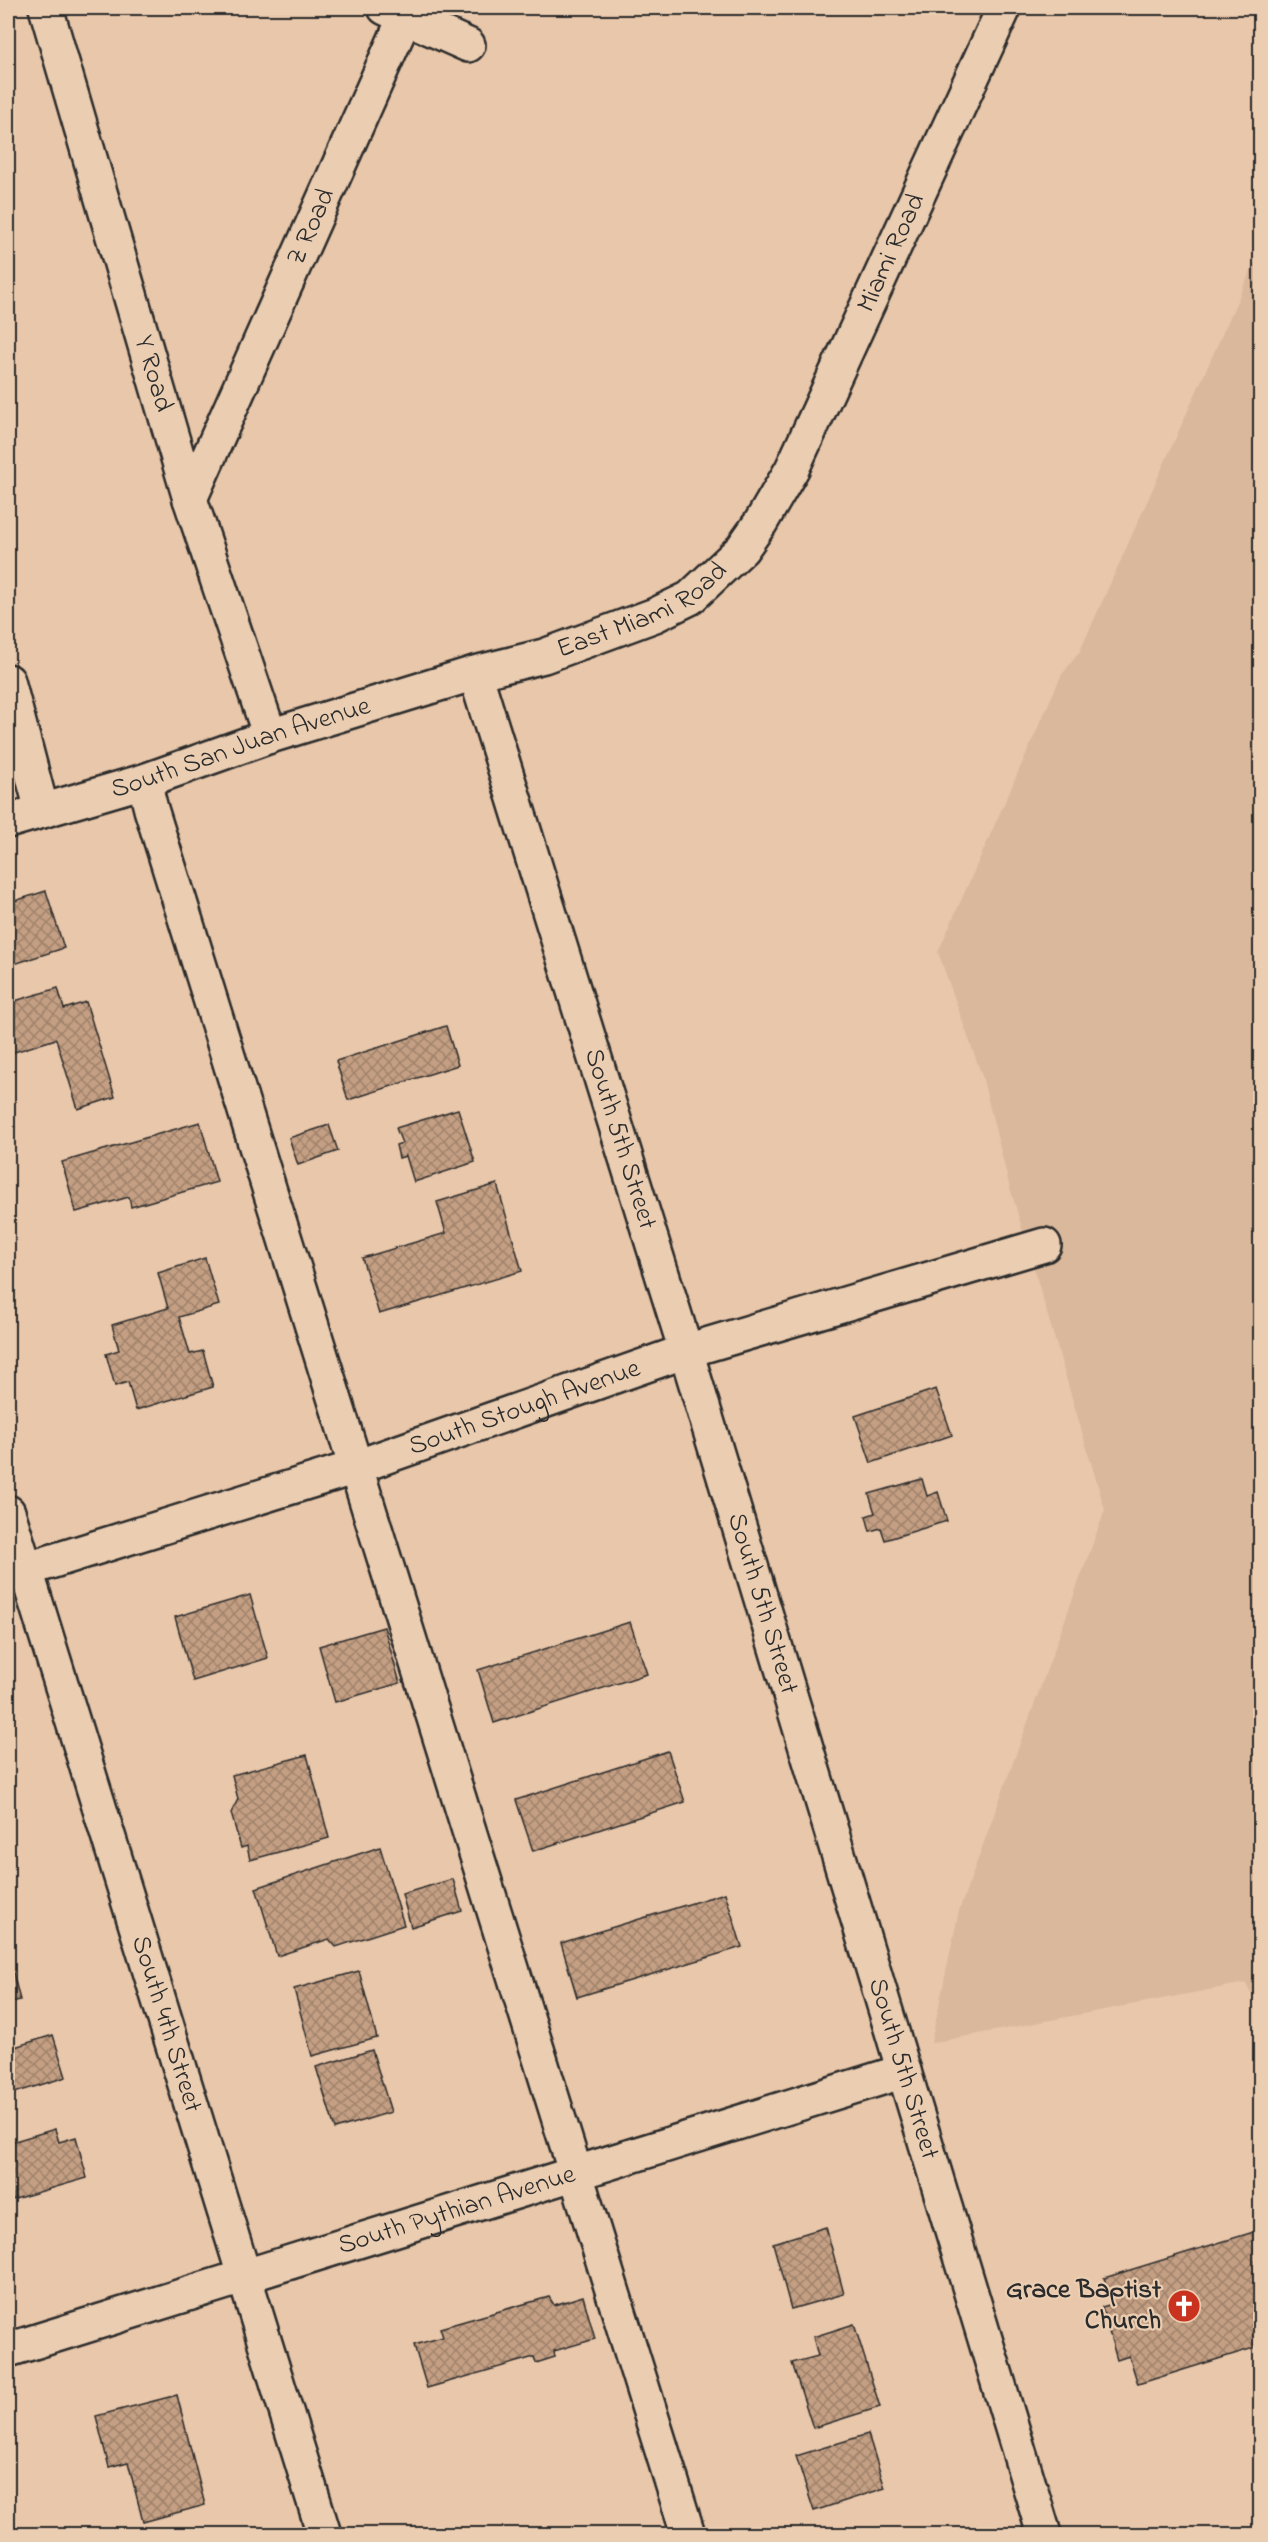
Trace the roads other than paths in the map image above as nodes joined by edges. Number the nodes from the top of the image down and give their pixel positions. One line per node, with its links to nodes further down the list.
1 (46, 8): 6 (street, Y Road)
2 (1004, 8): 5 (street, Miami Road)
3 (395, 12): 4 (street, Z Road); 6 (street, Z Road)
4 (468, 45)
5 (776, 498): 7 (street, East Miami Road)
6 (190, 499): 9 (street, Y Road)
7 (475, 674): 9 (street, South San Juan Avenue); 14 (street, South 5th Street)
8 (8, 681): 11 (street)
9 (270, 736): 10 (street, South San Juan Avenue)
10 (144, 781): 11 (street, South San Juan Avenue); 15 (street)
11 (42, 811): 12 (street, South San Juan Avenue)
12 (8, 821)
13 (1044, 1245): 14 (street, South Stough Avenue)
14 (686, 1351): 15 (street, South Stough Avenue); 18 (street, South 5th Street)
15 (356, 1467): 17 (street, South Stough Avenue); 19 (street)
16 (8, 1512): 17 (street, South 4th Street)
17 (16, 1572): 20 (street, South 4th Street)
18 (904, 2071): 19 (street, South Pythian Avenue); 24 (street, South 5th Street)
19 (576, 2175): 20 (street, South Pythian Avenue); 23 (street)
20 (244, 2277): 21 (street, South Pythian Avenue); 22 (street, South 4th Street)
21 (8, 2350)
22 (324, 2535)
23 (688, 2535)
24 (1044, 2535)

